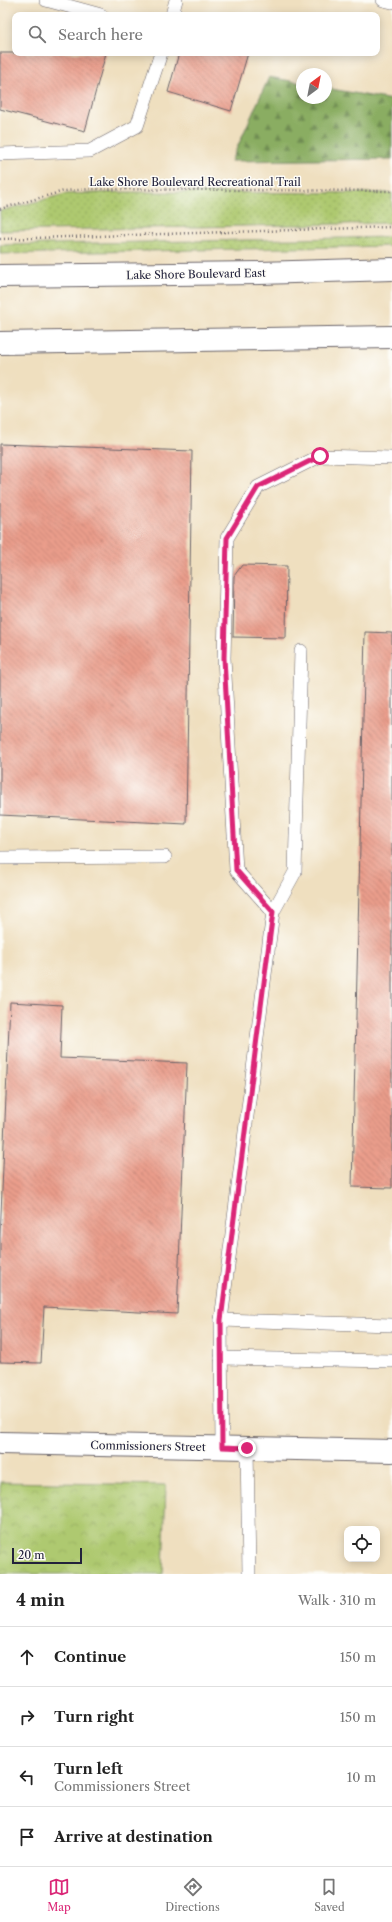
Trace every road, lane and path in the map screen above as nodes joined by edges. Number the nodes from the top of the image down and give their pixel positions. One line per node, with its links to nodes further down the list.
1 (46, 0): 5 (lane)
2 (176, 0): 6 (lane)
3 (383, 0): 4 (lane)
4 (392, 2)
5 (90, 12)
6 (173, 12)
7 (160, 56): 8 (lane)
8 (0, 154)
9 (392, 191): 10 (path, Lake Shore Boulevard Recreational Trail)
10 (0, 209)
11 (392, 227): 12 (path)
12 (0, 239)
13 (392, 269): 14 (main road, Lake Shore Boulevard East)
14 (0, 276)
15 (392, 337): 16 (main road)
16 (0, 343)
17 (392, 458): 21 (lane)
18 (301, 651): 21 (lane)
19 (165, 857): 20 (lane)
20 (0, 858)
21 (273, 912): 22 (lane)
22 (221, 1320): 23 (lane); 24 (lane)
23 (392, 1325)
24 (221, 1358): 25 (lane); 27 (lane)
25 (392, 1361)
26 (0, 1443): 27 (main road, Commissioners Street)
27 (222, 1447): 28 (main road, Commissioners Street)
28 (247, 1448): 29 (main road, Commissioners Street); 30 (lane)
29 (392, 1451)
30 (249, 1574)

